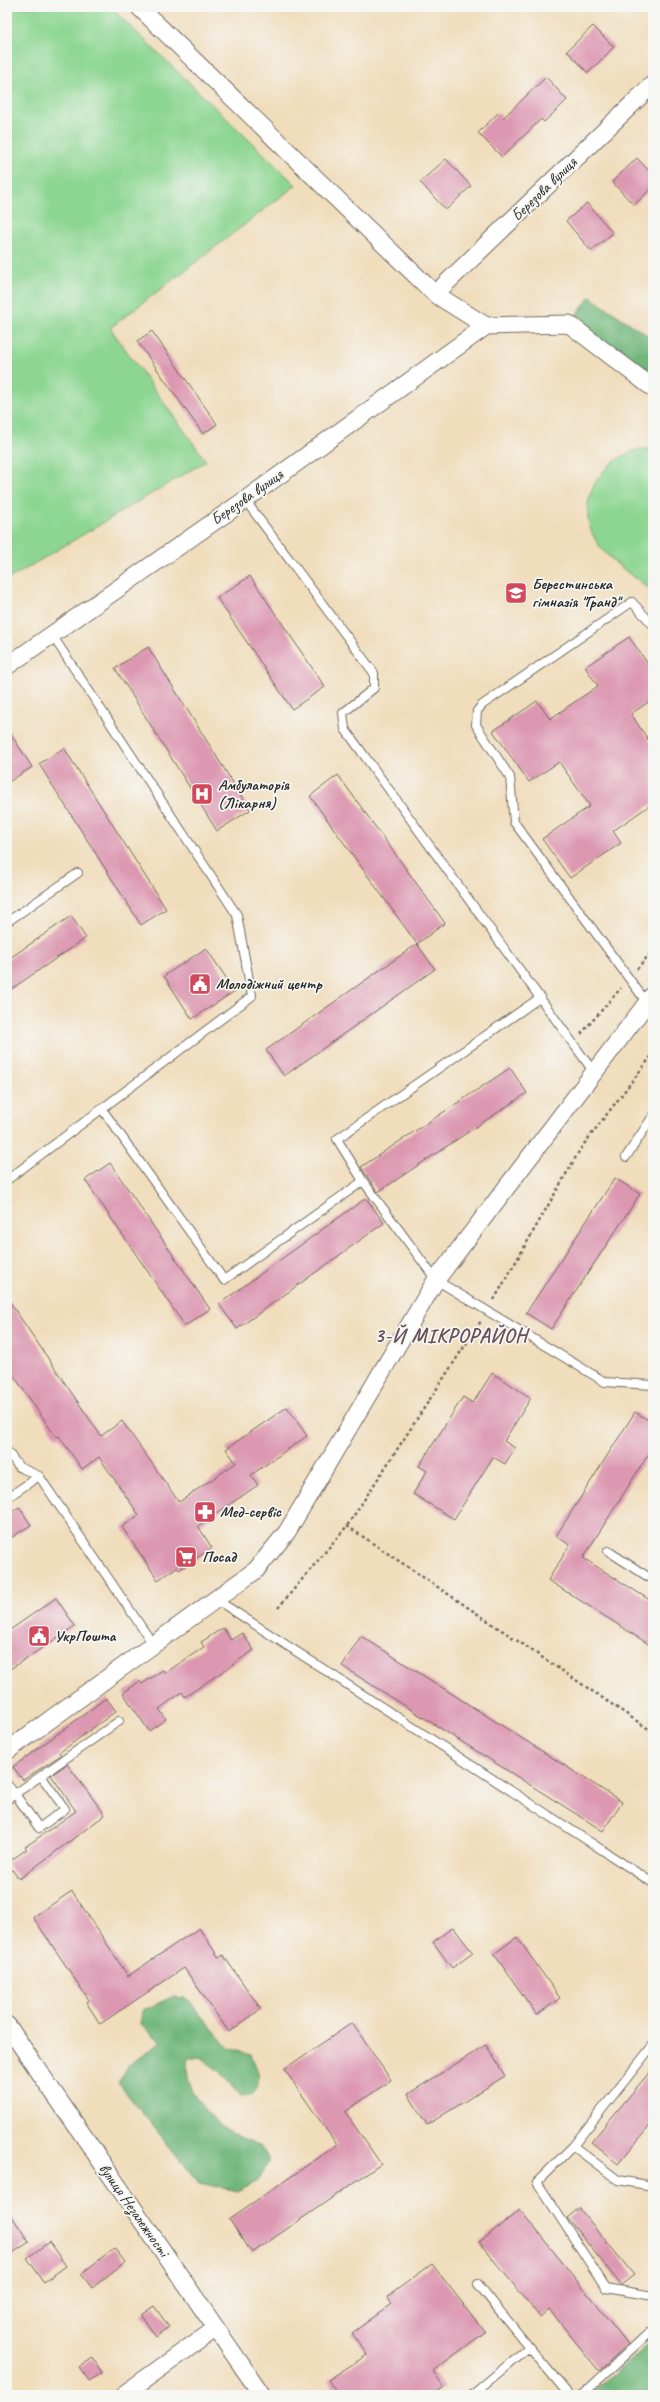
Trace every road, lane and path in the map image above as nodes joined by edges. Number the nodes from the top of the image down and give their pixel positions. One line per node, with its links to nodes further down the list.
1 (140, 7): 3 (street)
2 (653, 84): 3 (street, Березова вулиця)
3 (435, 294): 4 (street)
4 (486, 326): 5 (street); 6 (street, Березова вулиця)
5 (653, 388)
6 (245, 500): 8 (street, Березова вулиця); 15 (lane)
7 (653, 625): 16 (lane)
8 (52, 635): 9 (street, Березова вулиця); 20 (lane)
9 (7, 666)
10 (78, 873): 11 (lane)
11 (7, 922)
12 (653, 950): 13 (path)
13 (633, 973)
14 (623, 984): 17 (path)
15 (541, 997): 17 (lane); 24 (lane)
16 (650, 999): 19 (street)
17 (574, 1042): 19 (lane)
18 (653, 1054): 26 (path)
19 (593, 1071): 25 (street)
20 (102, 1109): 23 (lane); 24 (lane)
21 (653, 1116): 22 (lane)
22 (626, 1157)
23 (7, 1180)
24 (363, 1182): 25 (lane)
25 (436, 1280): 26 (lane); 34 (street)
26 (487, 1312): 27 (lane); 31 (path)
27 (653, 1385)
28 (7, 1451): 29 (lane)
29 (39, 1476): 30 (lane); 36 (lane)
30 (7, 1498)
31 (347, 1526): 35 (path); 38 (path)
32 (608, 1551): 33 (lane)
33 (653, 1580)
34 (218, 1600): 36 (street); 44 (lane)
35 (278, 1608)
36 (153, 1644): 39 (street)
37 (119, 1721): 40 (lane)
38 (653, 1732)
39 (7, 1751)
40 (41, 1776): 42 (lane); 42 (lane)
41 (7, 1784): 42 (lane)
42 (15, 1794): 43 (lane)
43 (7, 1800)
44 (653, 1883)
45 (7, 2025): 51 (street, вулиця Незалежності)
46 (653, 2045): 47 (lane)
47 (573, 2146): 48 (lane); 50 (lane)
48 (653, 2186)
49 (478, 2284): 53 (lane)
50 (653, 2296)
51 (216, 2328): 54 (street); 55 (street, вулиця Незалежності)
52 (653, 2329): 58 (lane)
53 (529, 2347): 56 (lane); 57 (lane)
54 (123, 2395)
55 (262, 2395)
56 (472, 2395)
57 (569, 2395)
58 (582, 2395)

